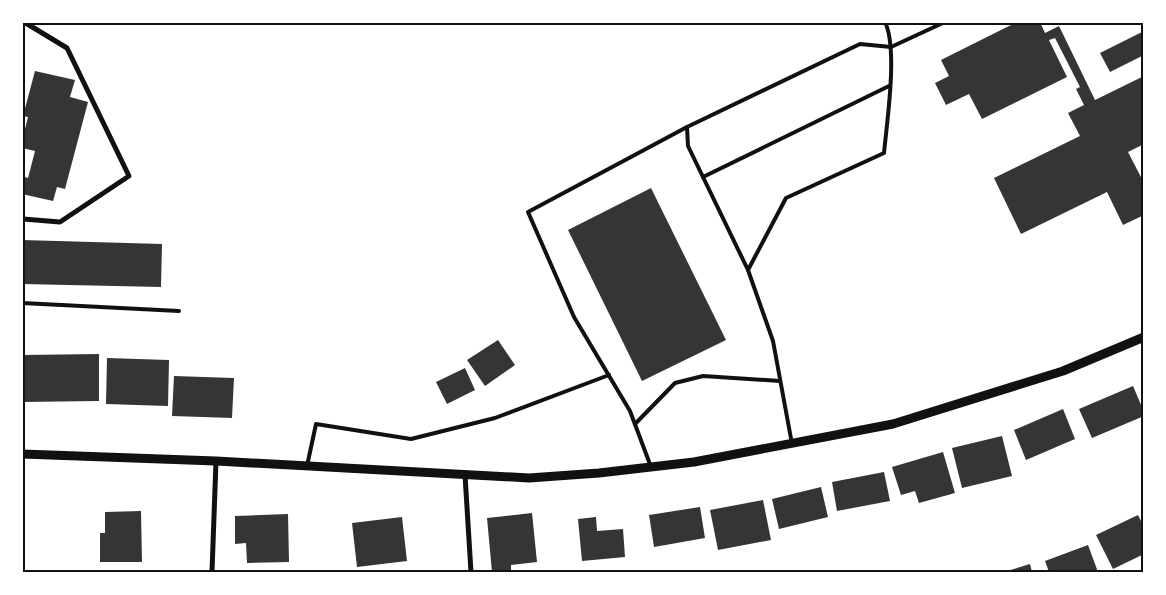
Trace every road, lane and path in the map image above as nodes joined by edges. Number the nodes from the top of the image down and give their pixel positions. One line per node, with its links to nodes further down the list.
1 (24, 22): 8 (street)
2 (885, 22): 4 (lane)
3 (945, 22): 4 (lane)
4 (891, 47): 5 (lane); 6 (lane)
5 (889, 86): 7 (lane); 9 (lane)
6 (687, 126): 7 (lane); 13 (lane)
7 (703, 177): 9 (lane)
8 (22, 219)
9 (748, 270): 14 (lane)
10 (22, 303): 11 (lane)
11 (179, 311)
12 (1144, 337): 16 (street)
13 (609, 376): 15 (lane); 19 (lane)
14 (780, 381): 15 (lane); 16 (lane)
15 (635, 424): 20 (lane)
16 (792, 444): 20 (street)
17 (22, 454): 18 (street)
18 (216, 461): 19 (street); 22 (street)
19 (307, 466): 21 (street)
20 (651, 467): 21 (street)
21 (465, 475): 23 (street)
22 (212, 572)
23 (471, 572)

